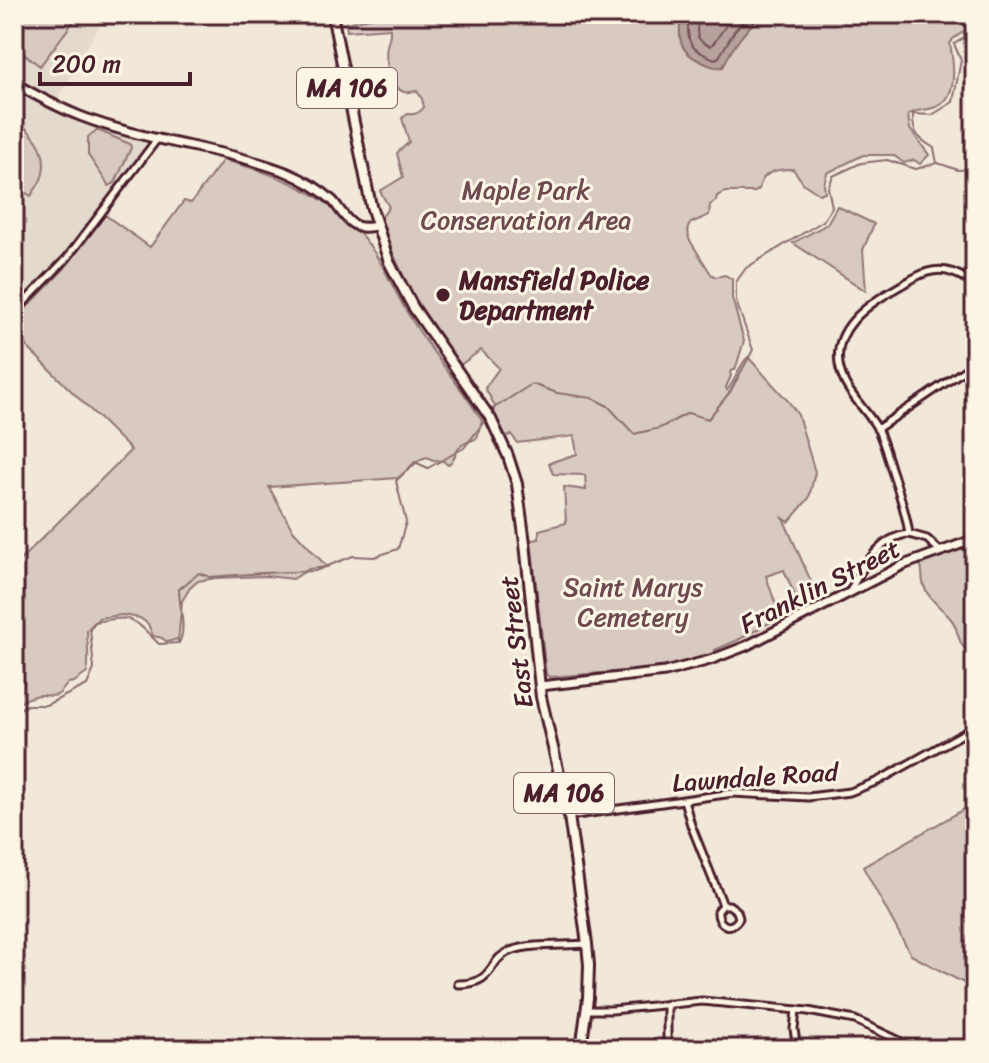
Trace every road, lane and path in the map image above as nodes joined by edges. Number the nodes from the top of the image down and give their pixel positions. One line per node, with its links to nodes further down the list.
1 (332, 14): 4 (main road, MA 106)
2 (14, 83): 3 (street)
3 (158, 138): 4 (street); 6 (street)
4 (377, 226): 13 (main road, East Street / MA 106)
5 (975, 286): 8 (street)
6 (14, 313)
7 (975, 363): 8 (street)
8 (877, 429): 9 (street)
9 (909, 534): 11 (street); 12 (street)
10 (975, 539): 11 (street, Franklin Street)
11 (940, 551): 12 (street, Franklin Street)
12 (849, 594): 13 (street, Franklin Street)
13 (540, 686): 16 (main road, East Street / MA 106)
14 (975, 727): 15 (street, Lawndale Road)
15 (684, 800): 16 (street, Lawndale Road); 17 (street)
16 (569, 816): 18 (main road, East Street / MA 106)
17 (723, 905): 17 (street)
18 (587, 944): 19 (street); 21 (main road, East Street / MA 106)
19 (458, 984)
20 (667, 1004): 21 (street); 22 (street); 24 (street)
21 (587, 1010): 23 (main road, East Street / MA 106)
22 (796, 1010): 25 (street); 26 (street)
23 (581, 1049)
24 (667, 1049)
25 (797, 1049)
26 (917, 1049)

